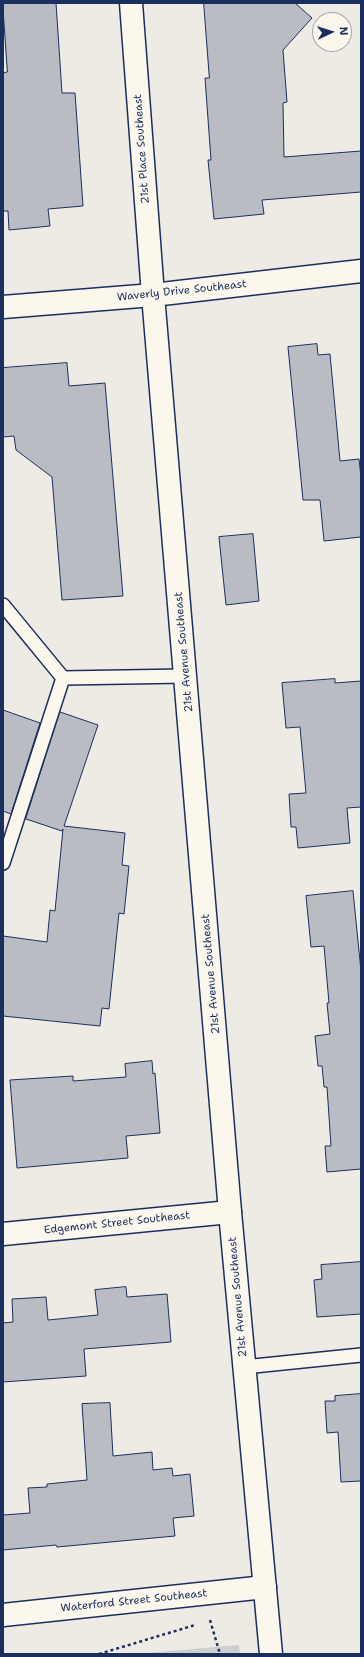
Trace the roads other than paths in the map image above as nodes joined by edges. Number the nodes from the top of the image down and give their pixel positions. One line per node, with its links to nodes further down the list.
1 (132, 3): 3 (street, 21st Place Southeast)
2 (361, 271): 3 (street, Waverly Drive Southeast)
3 (153, 294): 4 (street, Waverly Drive Southeast); 6 (street, 21st Avenue Southeast)
4 (3, 307)
5 (3, 605): 7 (lane)
6 (186, 676): 7 (lane); 9 (street, 21st Avenue Southeast)
7 (63, 678): 8 (lane)
8 (3, 864)
9 (230, 1212): 10 (street, Edgemont Street Southeast); 12 (street, 21st Avenue Southeast)
10 (3, 1234)
11 (361, 1355): 12 (lane)
12 (244, 1367): 13 (street, 21st Avenue Southeast)
13 (265, 1588): 14 (street, Waterford Street Southeast); 15 (street, 21st Avenue Southeast)
14 (3, 1615)
15 (271, 1654)

